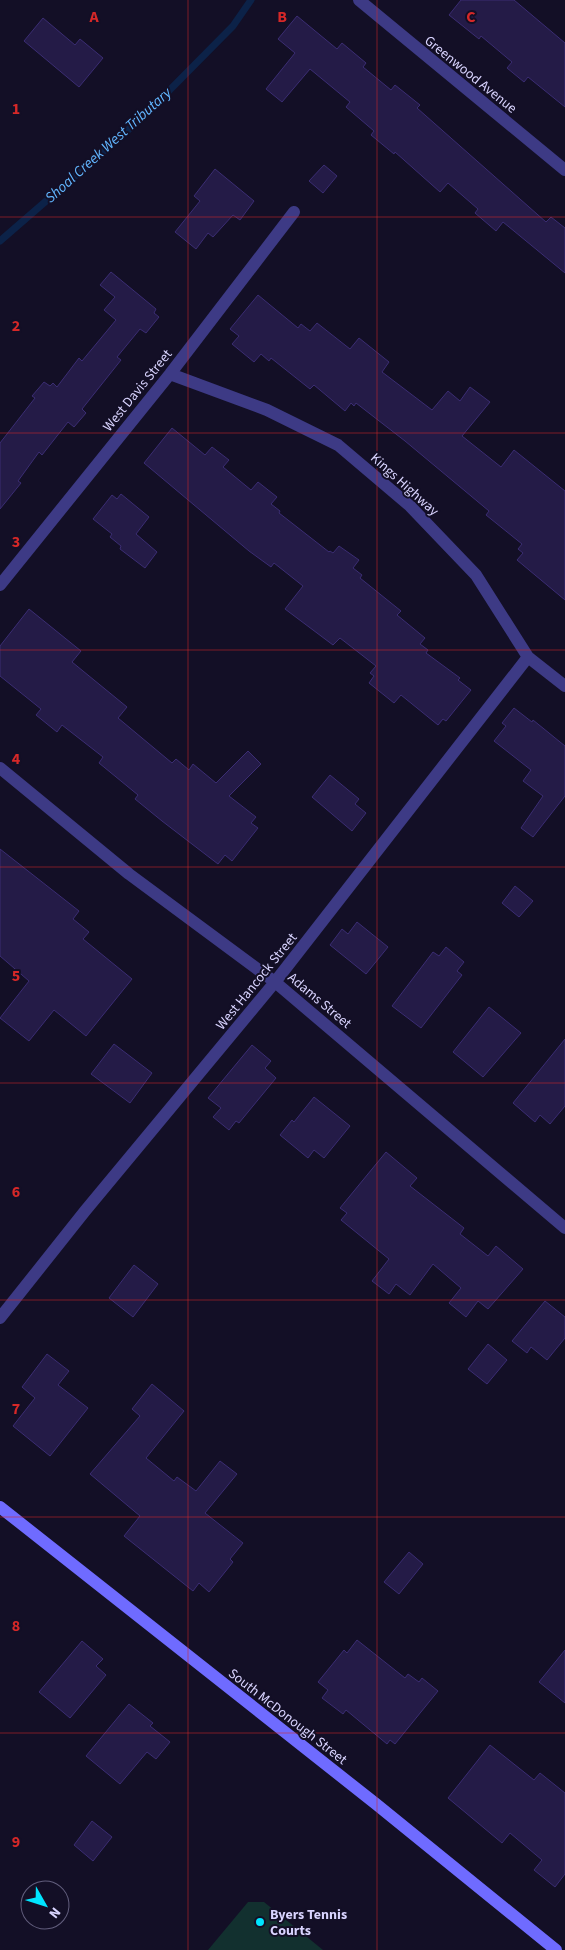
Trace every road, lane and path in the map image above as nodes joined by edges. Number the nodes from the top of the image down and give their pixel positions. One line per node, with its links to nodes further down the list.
1 (359, 0): 2 (street, Greenwood Avenue)
2 (565, 170)
3 (294, 212): 4 (street, West Davis Street)
4 (170, 374): 5 (street, West Davis Street); 6 (street, Kings Highway)
5 (0, 585)
6 (528, 657): 7 (street, Kings Highway); 9 (street, West Hancock Street)
7 (565, 686)
8 (0, 768): 9 (street, Adams Street)
9 (275, 982): 10 (street, Adams Street); 11 (street, West Hancock Street)
10 (565, 1228)
11 (0, 1318)
12 (0, 1507): 13 (street, South McDonough Street)
13 (556, 1950)

